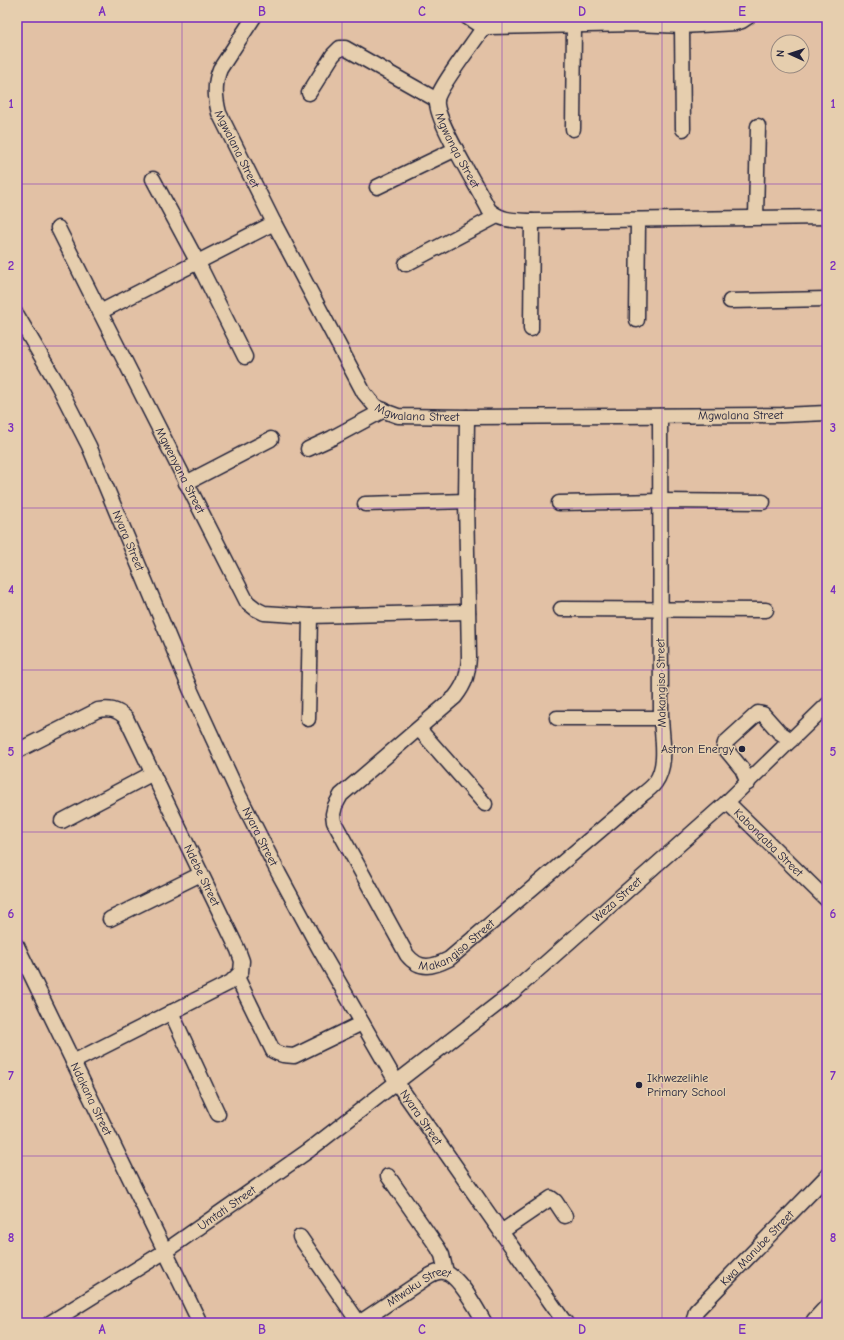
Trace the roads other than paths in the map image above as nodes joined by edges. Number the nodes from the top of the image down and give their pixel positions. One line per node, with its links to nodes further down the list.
1 (254, 17): 22 (street, Mgwalana Street)
2 (467, 17): 8 (street)
3 (748, 17): 7 (street)
4 (531, 21): 6 (street); 8 (street)
5 (636, 21): 6 (street); 7 (street)
6 (574, 25): 12 (street)
7 (682, 26): 13 (street)
8 (484, 28): 10 (street, Mgwanqa Street)
9 (309, 93): 10 (street)
10 (437, 100): 14 (street, Mgwanqa Street)
11 (758, 126): 18 (street)
12 (573, 129)
13 (683, 129)
14 (456, 149): 16 (street); 17 (street, Mgwanqa Street)
15 (154, 179): 24 (street)
16 (377, 187)
17 (496, 216): 21 (street); 25 (street)
18 (756, 217): 19 (street); 20 (street)
19 (827, 217)
20 (638, 220): 21 (street); 30 (street)
21 (532, 221): 31 (street)
22 (274, 223): 24 (street); 33 (street, Mgwalana Street)
23 (58, 228): 28 (street, Mgwenyana Street)
24 (198, 261): 28 (street); 32 (street)
25 (406, 264)
26 (827, 299): 27 (street)
27 (730, 301)
28 (100, 312): 39 (street, Mgwenyana Street)
29 (17, 315): 68 (street, Nyara Street)
30 (637, 320)
31 (531, 329)
32 (245, 357)
33 (384, 410): 36 (street, Mgwalana Street); 38 (street)
34 (827, 413): 35 (street, Mgwalana Street)
35 (660, 416): 36 (street, Mgwalana Street); 41 (street, Makangiso Street)
36 (467, 417): 40 (street, Makangiso Street)
37 (271, 439): 39 (street)
38 (308, 449)
39 (186, 483): 49 (street, Mgwenyana Street)
40 (466, 501): 44 (street); 48 (street, Makangiso Street)
41 (660, 501): 42 (street); 43 (street); 46 (street, Makangiso Street)
42 (763, 502)
43 (559, 503)
44 (365, 504)
45 (561, 609): 46 (street)
46 (660, 609): 47 (street); 52 (street, Makangiso Street)
47 (766, 610)
48 (468, 612): 49 (street, Mgwenyana Street); 54 (street, Makangiso Street)
49 (310, 616): 53 (street)
50 (827, 705): 55 (street, Weza Street)
51 (557, 718): 52 (street)
52 (661, 718): 54 (street, Makangiso Street)
53 (308, 720)
54 (419, 729): 60 (street)
55 (791, 740): 58 (street, Weza Street); 58 (street)
56 (17, 752): 57 (street, Ndebe Street)
57 (153, 773): 61 (street); 62 (street, Ndebe Street)
58 (748, 783): 59 (street, Weza Street)
59 (727, 802): 63 (street, Kabonqaba Street); 70 (street, Weza Street)
60 (484, 804)
61 (62, 821)
62 (201, 874): 64 (street); 66 (street, Ndebe Street)
63 (827, 900)
64 (110, 920)
65 (17, 946): 69 (street, Ndakana Street)
66 (237, 977): 67 (street); 68 (street)
67 (171, 1012): 69 (street); 71 (street)
68 (362, 1023): 70 (street, Nyara Street)
69 (73, 1062): 77 (street, Ndakana Street)
70 (397, 1083): 75 (street, Nyara Street); 77 (street, Umtati Street)
71 (218, 1114)
72 (388, 1176): 78 (street)
73 (827, 1176): 85 (street, Kwa Manube Street)
74 (565, 1216): 75 (street)
75 (501, 1232): 84 (street, Nyara Street)
76 (300, 1237): 82 (street)
77 (164, 1252): 80 (street, Umtati Street); 81 (street, Ndakana Street)
78 (446, 1272): 82 (street, Mtwaku Street); 83 (street, Mtwaku Street)
79 (827, 1306): 86 (street)
80 (50, 1323)
81 (200, 1323)
82 (359, 1323)
83 (485, 1323)
84 (566, 1323)
85 (693, 1323)
86 (813, 1323)

